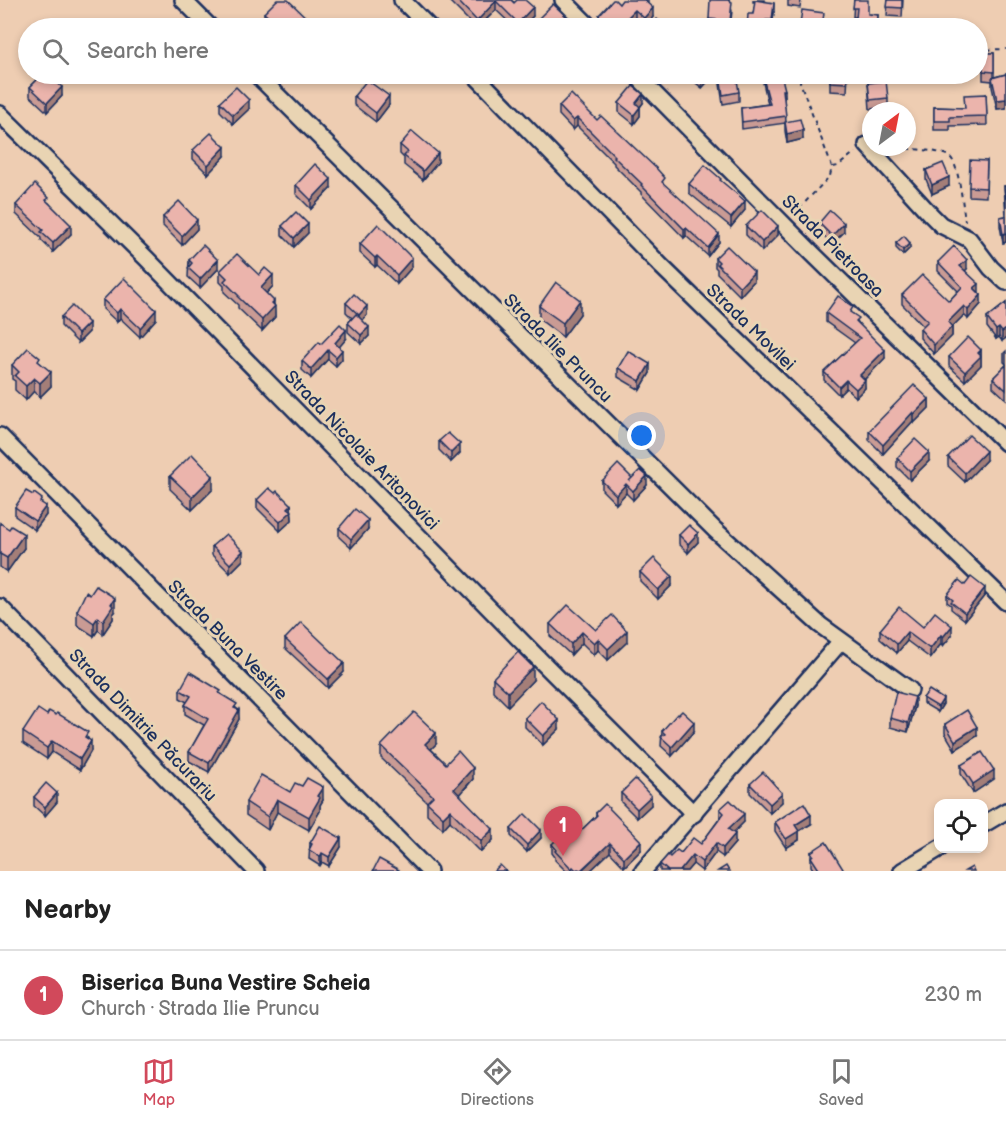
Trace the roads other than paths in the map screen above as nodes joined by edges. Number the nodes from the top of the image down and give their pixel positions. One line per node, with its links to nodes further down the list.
1 (183, 0): 4 (street)
2 (402, 0): 5 (street)
3 (563, 0): 6 (street)
4 (201, 18)
5 (420, 18)
6 (581, 18)
7 (266, 84): 17 (street, Strada Ilie Pruncu)
8 (484, 84): 15 (street, Strada Movilei)
9 (645, 84): 14 (street, Strada Pietroasa)
10 (0, 114): 20 (street, Strada Nicolaie Aritonovici)
11 (877, 156): 12 (street)
12 (1006, 282)
13 (0, 436): 24 (street, Strada Buna Vestire)
14 (1006, 443)
15 (1006, 602)
16 (0, 608): 23 (street, Strada Dimitrie Păcurariu)
17 (841, 641): 18 (street, Strada Ilie Pruncu); 20 (street)
18 (910, 690)
19 (1006, 811): 21 (street)
20 (694, 814): 25 (street)
21 (988, 822)
22 (934, 852): 26 (street)
23 (256, 871)
24 (429, 871)
25 (643, 871)
26 (902, 871)

